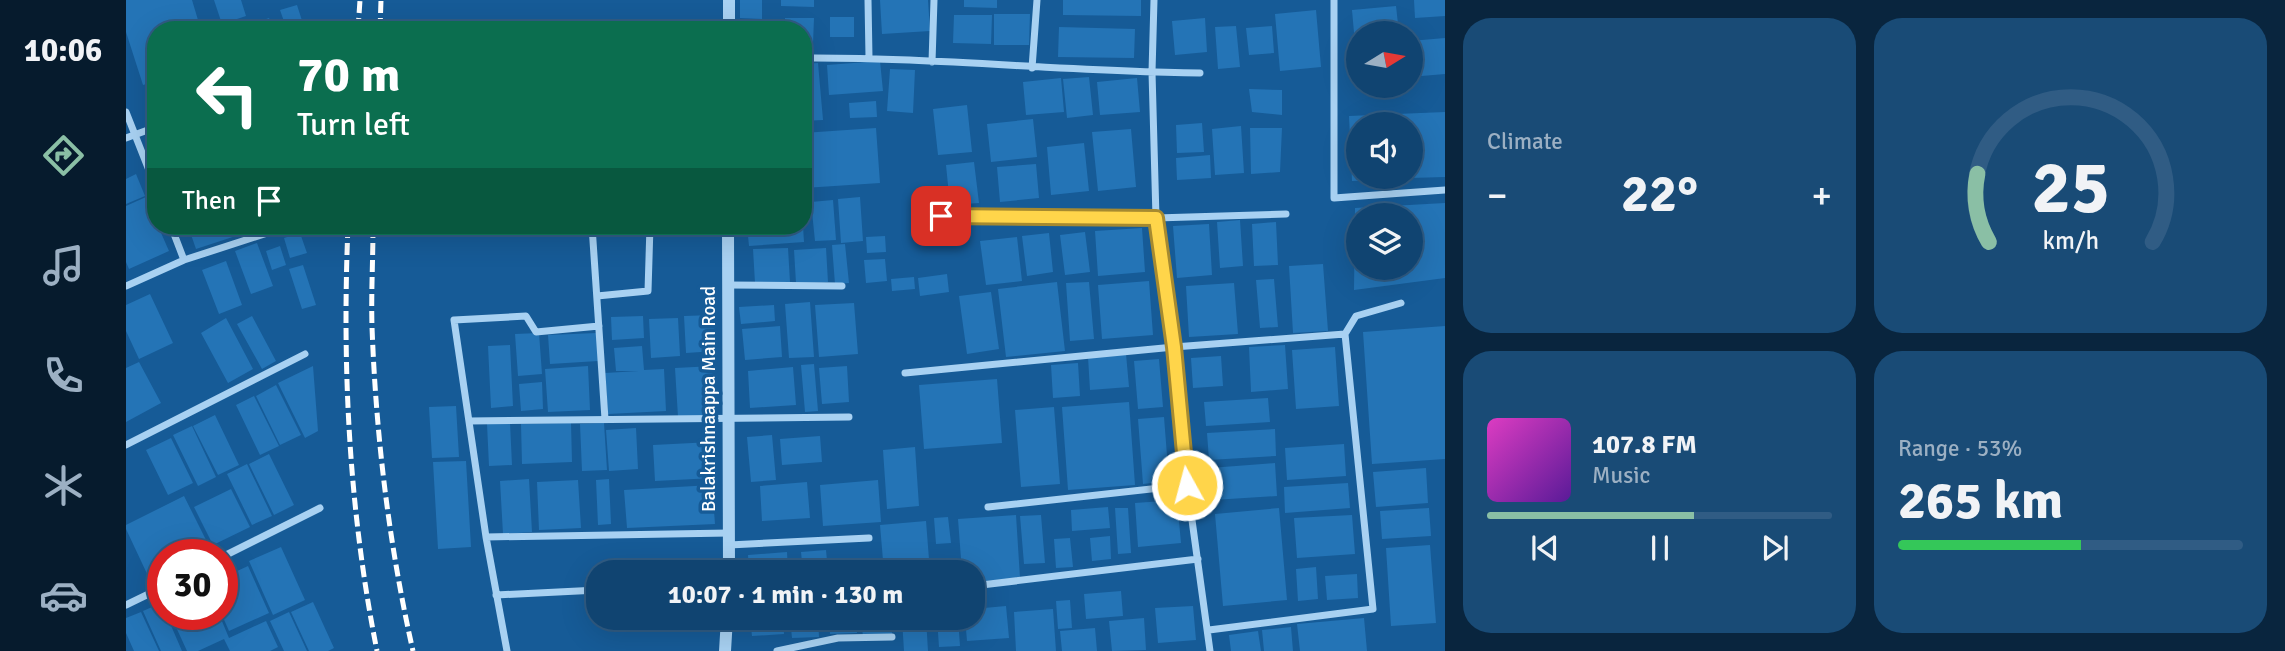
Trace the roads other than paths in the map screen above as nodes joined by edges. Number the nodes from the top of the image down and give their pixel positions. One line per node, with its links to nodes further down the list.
1 (729, 0): 7 (street)
2 (868, 0): 8 (street)
3 (934, 0): 10 (street)
4 (1037, 0): 11 (street)
5 (1154, 0): 12 (street)
6 (1334, 0): 19 (street)
7 (729, 21)
8 (869, 57): 9 (street); 10 (street)
9 (812, 58)
10 (932, 62): 11 (street)
11 (1032, 68): 12 (street)
12 (1152, 72): 13 (street); 22 (street)
13 (1200, 73)
14 (126, 112): 16 (street)
15 (147, 130): 16 (street)
16 (135, 134): 17 (street); 18 (street)
17 (126, 138)
18 (147, 165)
19 (1445, 190)
20 (1286, 214): 22 (street)
21 (941, 216): 22 (street)
22 (1156, 218): 36 (street)
23 (174, 235): 28 (street)
24 (261, 235): 28 (street)
25 (593, 235): 32 (street)
26 (650, 235): 32 (street)
27 (728, 235): 29 (street, Balakrishnaappa Main Road)
28 (184, 260): 30 (street)
29 (728, 285): 31 (street); 41 (street, Balakrishnaappa Main Road)
30 (126, 286)
31 (842, 286)
32 (597, 296): 34 (street)
33 (1401, 303): 35 (street)
34 (599, 326): 40 (street); 42 (street)
35 (1345, 334): 36 (street); 59 (street)
36 (1174, 347): 38 (street); 44 (street)
37 (305, 354): 43 (street)
38 (905, 373)
39 (849, 417): 41 (street)
40 (606, 419): 41 (street); 42 (street)
41 (729, 419): 49 (street, Balakrishnaappa Main Road)
42 (469, 421): 47 (street)
43 (126, 445)
44 (1187, 485): 45 (street); 51 (street)
45 (988, 506)
46 (320, 508): 50 (street)
47 (486, 537): 49 (street); 56 (street)
48 (869, 538): 49 (street)
49 (729, 539): 52 (street, Balakrishnaappa Main Road)
50 (238, 549)
51 (1198, 559): 53 (street); 59 (street)
52 (729, 560)
53 (985, 585)
54 (586, 591): 56 (street)
55 (147, 595): 57 (street)
56 (496, 595): 61 (street)
57 (126, 605)
58 (726, 630): 62 (street)
59 (1209, 630): 64 (street)
60 (892, 637): 63 (street)
61 (508, 651)
62 (725, 651)
63 (777, 651)
64 (1210, 651)

